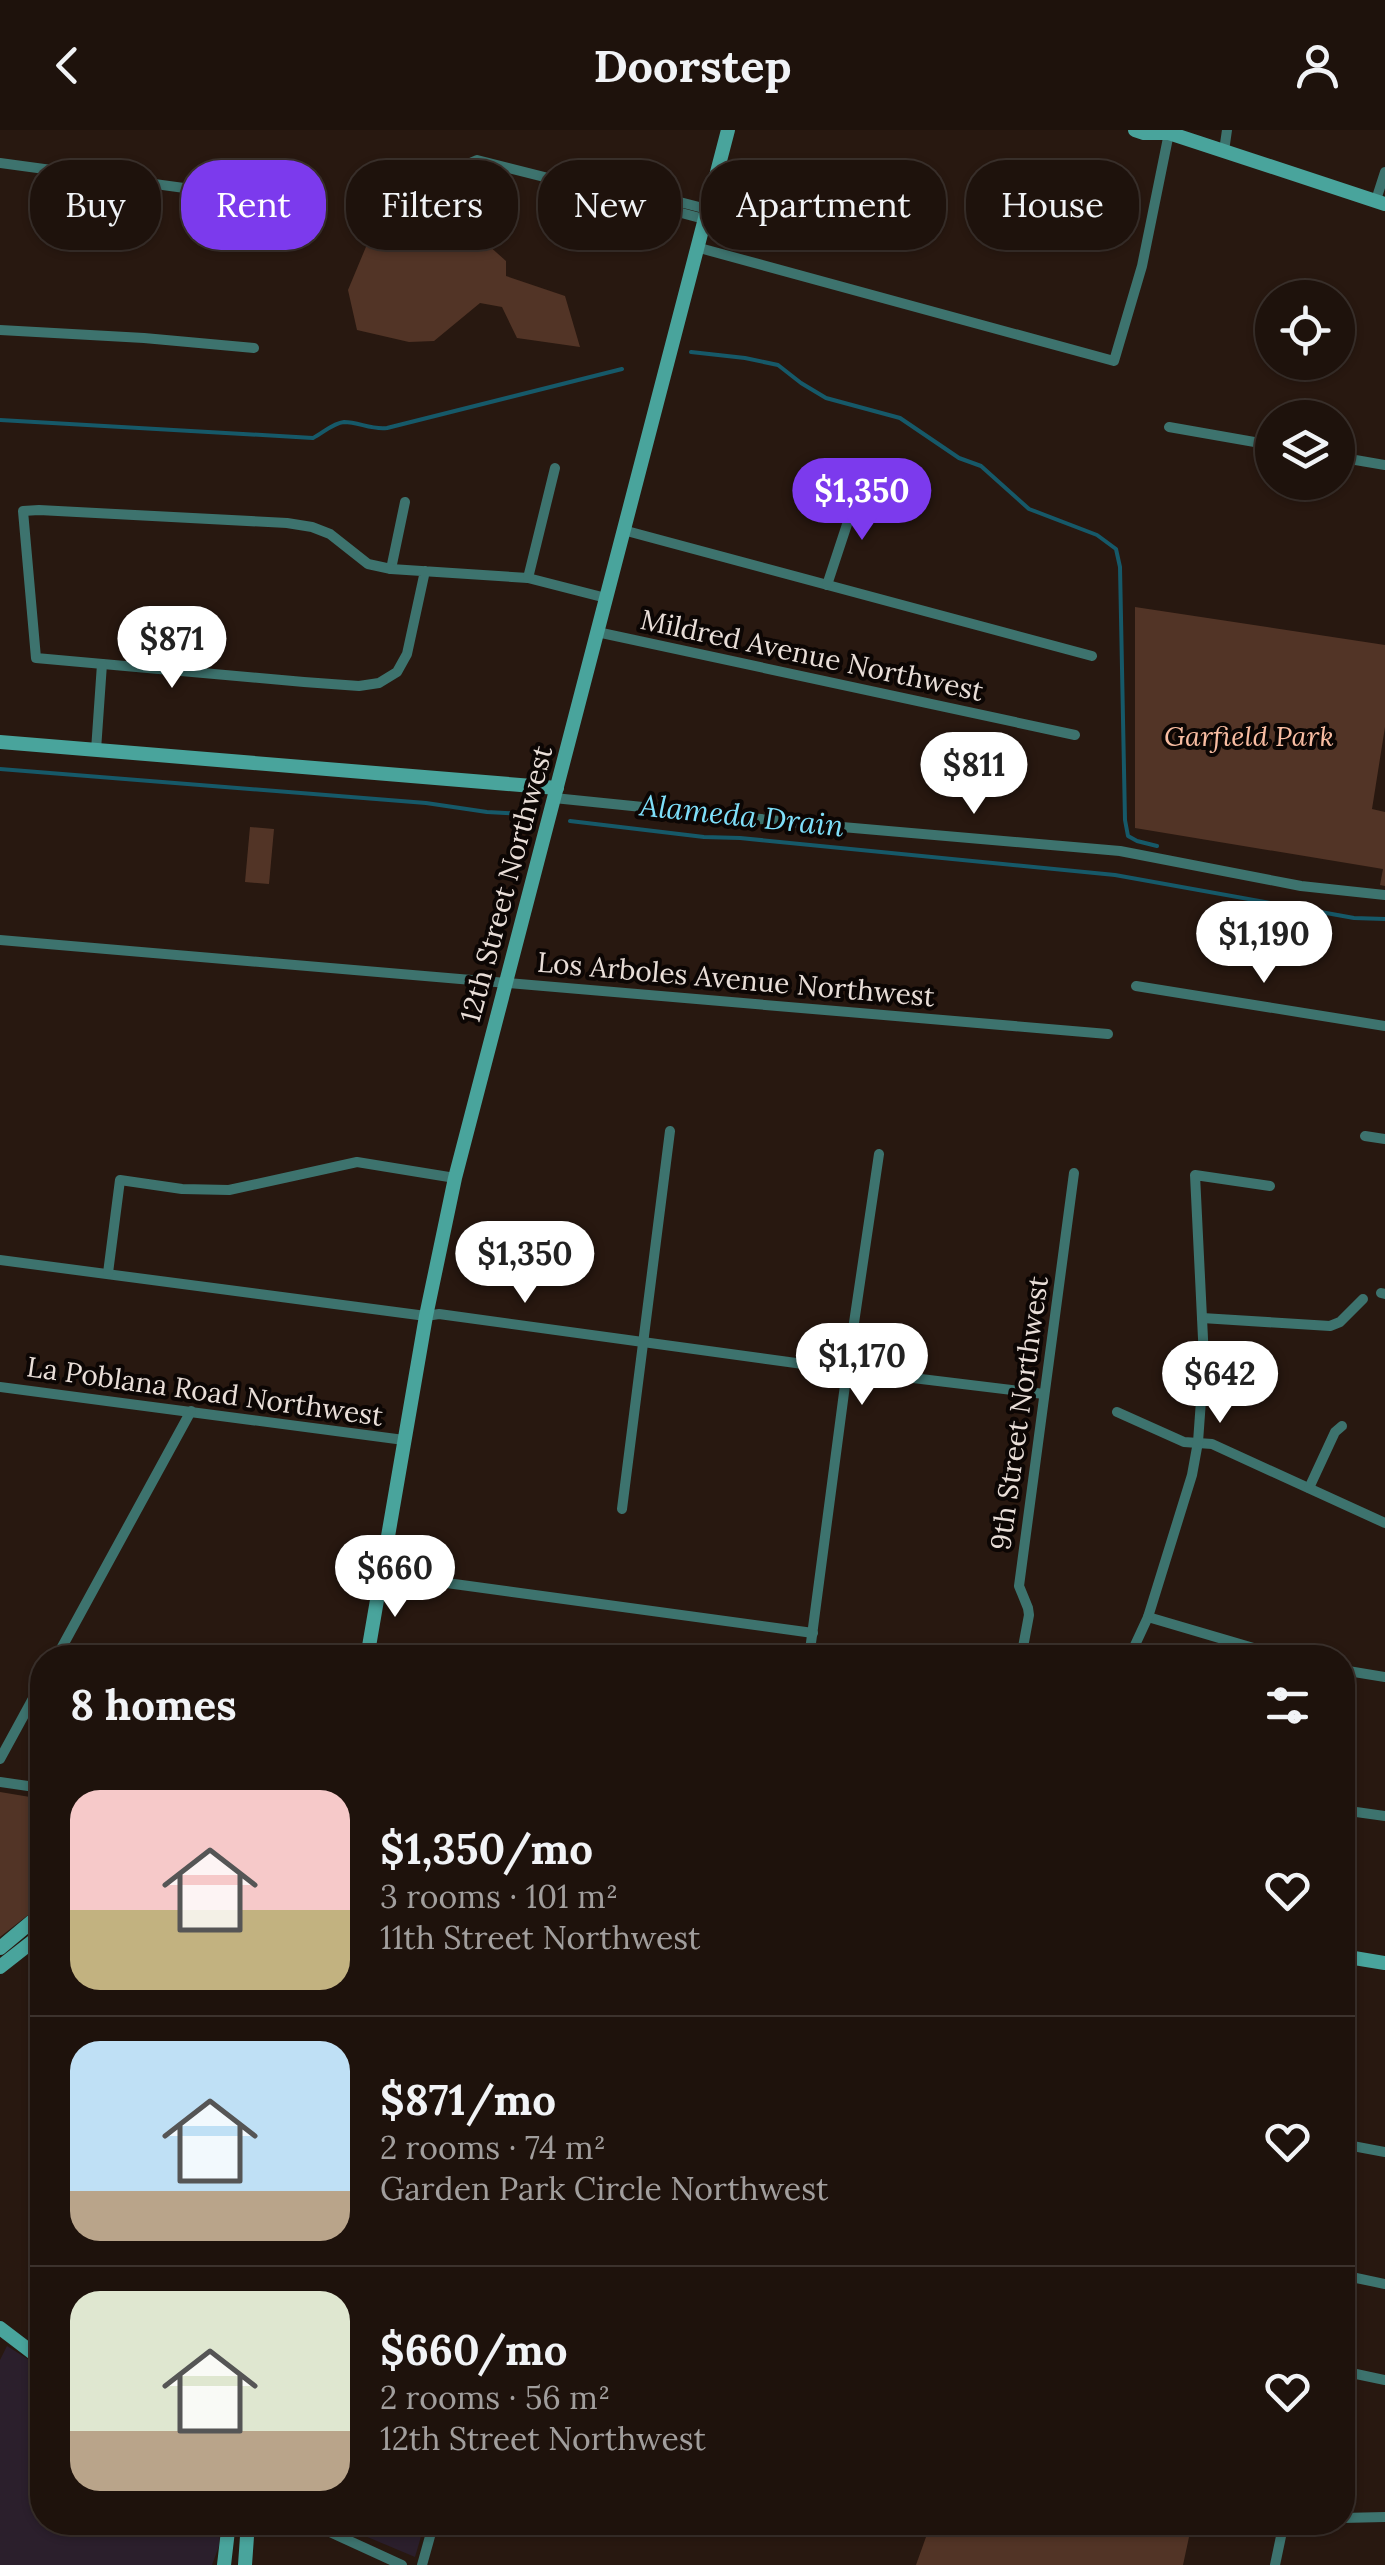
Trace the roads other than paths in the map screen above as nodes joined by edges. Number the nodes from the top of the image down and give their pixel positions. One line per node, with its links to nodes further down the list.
1 (728, 130): 6 (main road, 12th Street Northwest)
2 (1135, 130): 4 (main road)
3 (1227, 130): 5 (street)
4 (1167, 131): 5 (main road); 14 (street)
5 (1224, 151): 11 (main road)
6 (720, 160)
7 (0, 163): 10 (street)
8 (518, 171): 12 (street)
9 (1385, 172): 11 (street)
10 (181, 188)
11 (1380, 202)
12 (701, 213)
13 (701, 229): 14 (main road, 12th Street Northwest)
14 (696, 247): 24 (main road, 12th Street Northwest)
15 (0, 330): 16 (street)
16 (254, 348)
17 (1169, 427): 18 (street)
18 (1255, 442)
19 (1355, 460): 20 (street)
20 (1385, 466)
21 (554, 468): 27 (street)
22 (859, 488): 28 (street)
23 (405, 502): 25 (street)
24 (623, 530): 28 (street); 29 (main road, 12th Street Northwest)
25 (391, 569): 26 (street); 32 (street)
26 (425, 572): 27 (street); 32 (street)
27 (528, 578): 29 (street)
28 (826, 585): 31 (street)
29 (606, 598): 30 (main road, 12th Street Northwest)
30 (597, 632): 33 (street, Mildred Avenue Northwest); 36 (main road, 12th Street Northwest)
31 (1092, 656)
32 (102, 664): 35 (street)
33 (1075, 735)
34 (0, 742): 35 (main road)
35 (96, 750): 36 (main road)
36 (556, 793): 37 (street); 39 (main road, 12th Street Northwest)
37 (1385, 895)
38 (0, 940): 39 (street, Los Arboles Avenue Northwest)
39 (506, 981): 42 (street, Los Arboles Avenue Northwest); 48 (main road, 12th Street Northwest)
40 (1136, 986): 41 (street)
41 (1385, 1026)
42 (1108, 1034)
43 (670, 1131): 55 (street)
44 (1365, 1136): 45 (street)
45 (1385, 1140)
46 (879, 1154): 56 (street)
47 (1074, 1173): 58 (street, 9th Street Northwest)
48 (454, 1178): 51 (street); 53 (main road, 12th Street Northwest)
49 (1270, 1186): 54 (street)
50 (0, 1260): 51 (street)
51 (108, 1274): 53 (street)
52 (1363, 1299): 54 (street)
53 (426, 1316): 55 (street); 62 (main road, 12th Street Northwest)
54 (1202, 1318): 63 (street)
55 (643, 1342): 56 (street); 65 (street)
56 (847, 1370): 58 (street); 69 (street)
57 (0, 1387): 59 (street, La Poblana Road Northwest)
58 (1044, 1394): 73 (street, 9th Street Northwest)
59 (191, 1411): 62 (street, La Poblana Road Northwest); 70 (street)
60 (1117, 1412): 63 (street)
61 (1342, 1426): 64 (street)
62 (404, 1440): 67 (main road, 12th Street Northwest)
63 (1198, 1442): 64 (street); 68 (street)
64 (1308, 1488): 66 (street)
65 (622, 1509)
66 (1385, 1524)
67 (381, 1574): 69 (street); 71 (main road, 12th Street Northwest)
68 (1148, 1616): 74 (street); 75 (street)
69 (813, 1634): 72 (street)
70 (63, 1645)
71 (369, 1645)
72 (812, 1645)
73 (1023, 1645)
74 (1135, 1645)
75 (1244, 1645)
76 (1355, 1672): 77 (street)
77 (1385, 1677)
78 (30, 1704): 79 (street)
79 (0, 1759)
80 (0, 1782): 81 (street)
81 (30, 1786)
82 (1355, 1812): 83 (street)
83 (1385, 1816)
84 (30, 1923): 86 (main road)
85 (30, 1943): 89 (main road)
86 (0, 1948)
87 (1355, 1958): 88 (main road)
88 (1385, 1962)
89 (0, 1967)
90 (1355, 2146): 91 (street)
91 (1385, 2152)
92 (1355, 2278): 93 (street)
93 (1385, 2284)
94 (0, 2328): 95 (main road)
95 (30, 2351)
96 (1355, 2374): 97 (street)
97 (1385, 2380)
98 (1385, 2517): 99 (street)
99 (1355, 2518)
100 (227, 2535): 105 (main road)
101 (247, 2535): 106 (main road)
102 (336, 2535): 107 (street)
103 (430, 2535): 108 (street)
104 (1281, 2535): 109 (street)
105 (224, 2565)
106 (245, 2565)
107 (402, 2565)
108 (422, 2565)
109 (1275, 2565)

